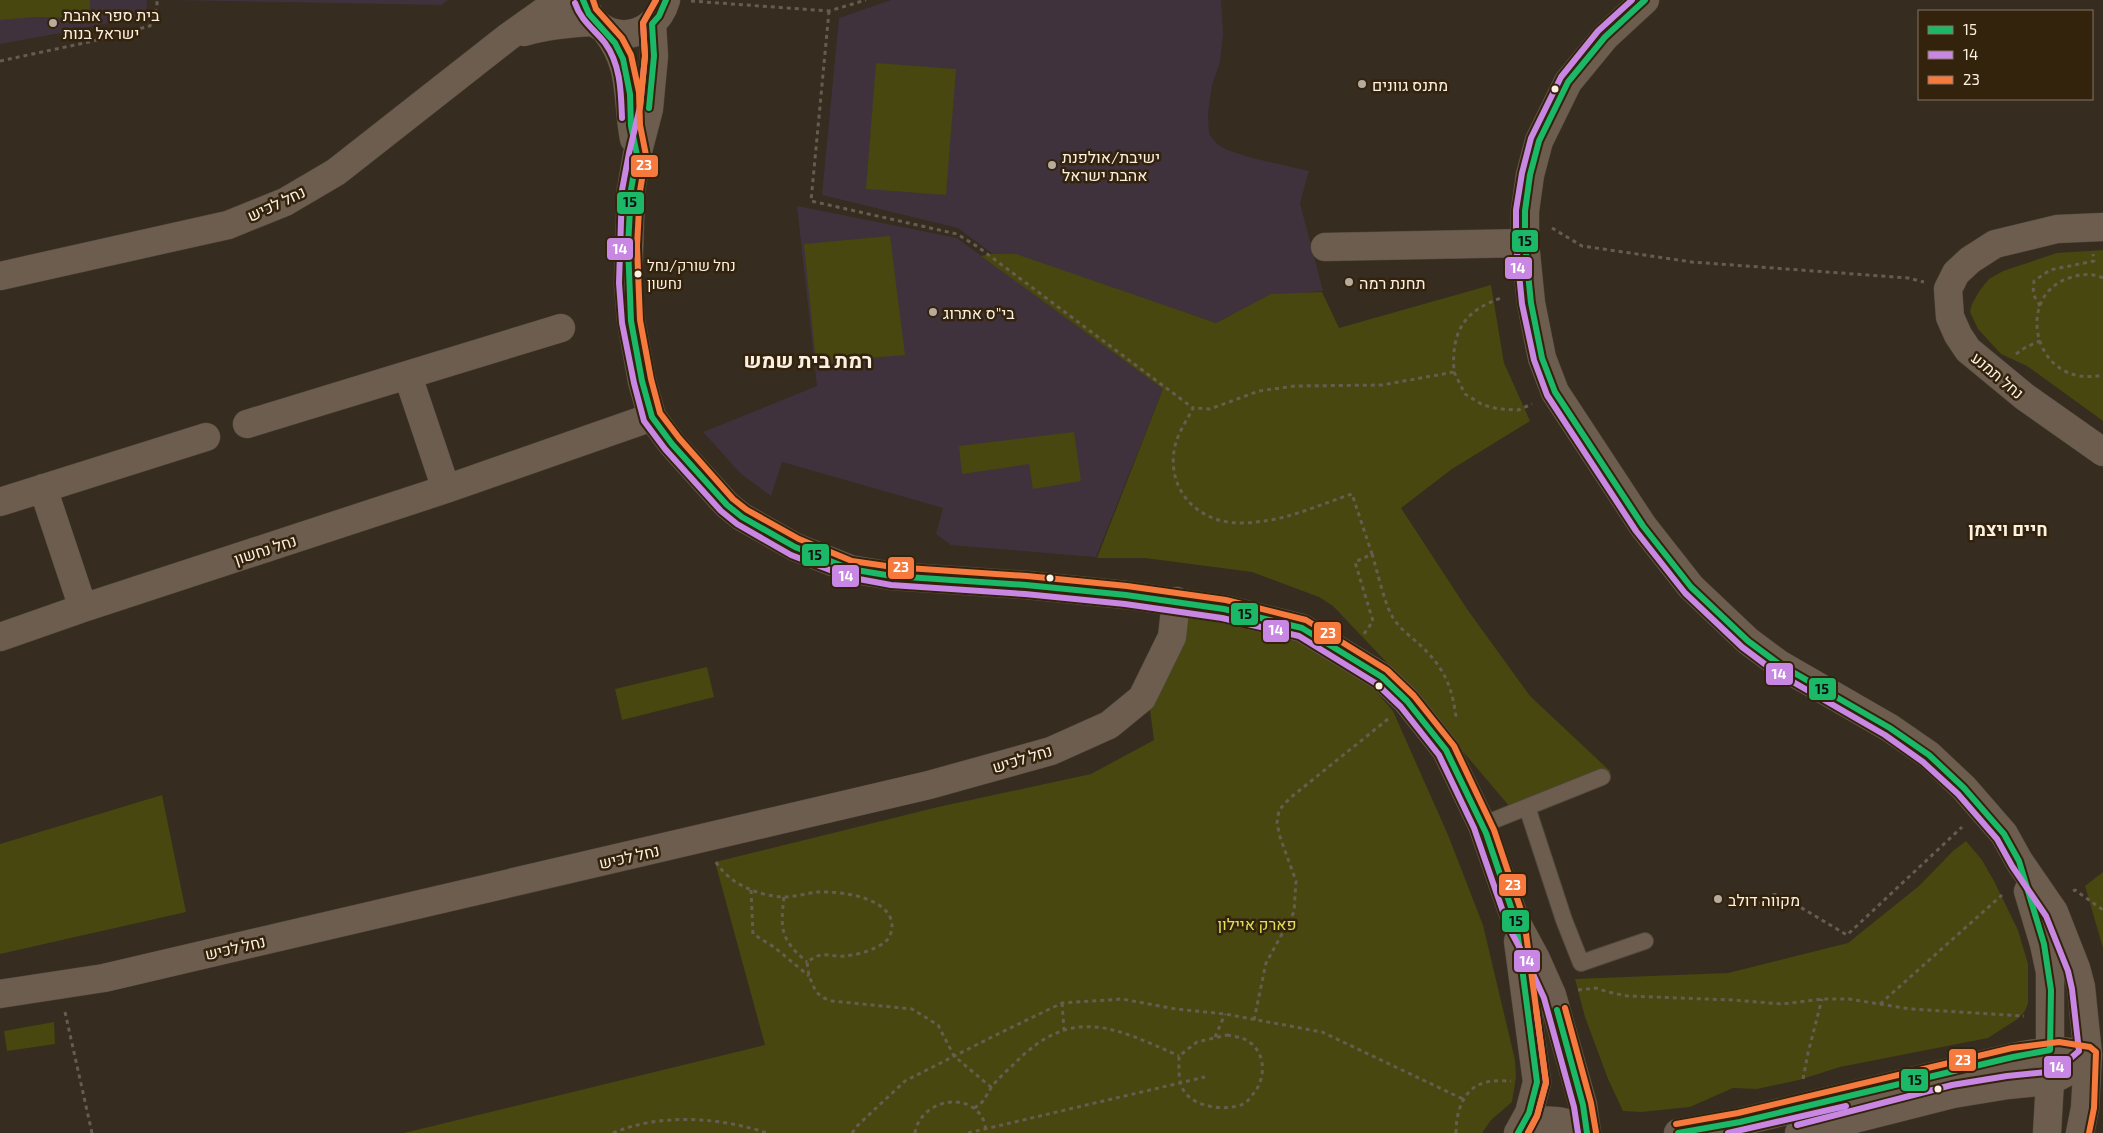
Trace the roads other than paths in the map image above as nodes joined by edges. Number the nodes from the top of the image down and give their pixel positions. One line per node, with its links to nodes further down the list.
1 (560, 0): 6 (street, נחל לכיש)
2 (666, 0): 5 (street)
3 (1645, 0): 9 (street)
4 (594, 18): 5 (street, נחל לכיש); 6 (street, נחל לכיש); 7 (street)
5 (652, 24): 7 (street)
6 (508, 37): 11 (street, נחל לכיש)
7 (637, 155): 14 (street)
8 (2098, 238): 17 (street, נחל תמנע)
9 (1524, 243): 10 (street); 27 (street)
10 (1325, 247)
11 (0, 276)
12 (561, 328): 13 (street)
13 (408, 376): 15 (street); 19 (street)
14 (652, 417): 19 (street, נחל נחשון); 21 (street)
15 (247, 424)
16 (206, 437): 18 (street)
17 (2103, 452)
18 (43, 488): 20 (street); 22 (street)
19 (446, 490): 22 (street, נחל נחשון)
20 (0, 502)
21 (1176, 601): 26 (street); 30 (street, נחל לכיש)
22 (83, 608): 23 (street, נחל נחשון)
23 (0, 637)
24 (1602, 777): 25 (lane)
25 (1527, 807): 26 (lane); 29 (lane)
26 (1482, 825): 28 (street)
27 (2019, 861): 31 (street); 32 (street)
28 (1516, 922): 35 (street); 36 (street)
29 (1645, 941)
30 (0, 994)
31 (2050, 1050): 32 (street); 33 (street); 37 (street)
32 (2088, 1055): 33 (street); 40 (street)
33 (2050, 1081): 34 (street); 39 (street)
34 (1864, 1125): 38 (street)
35 (1518, 1133): 36 (street)
36 (1586, 1133)
37 (1678, 1133)
38 (1799, 1133)
39 (2047, 1133)
40 (2080, 1133)

